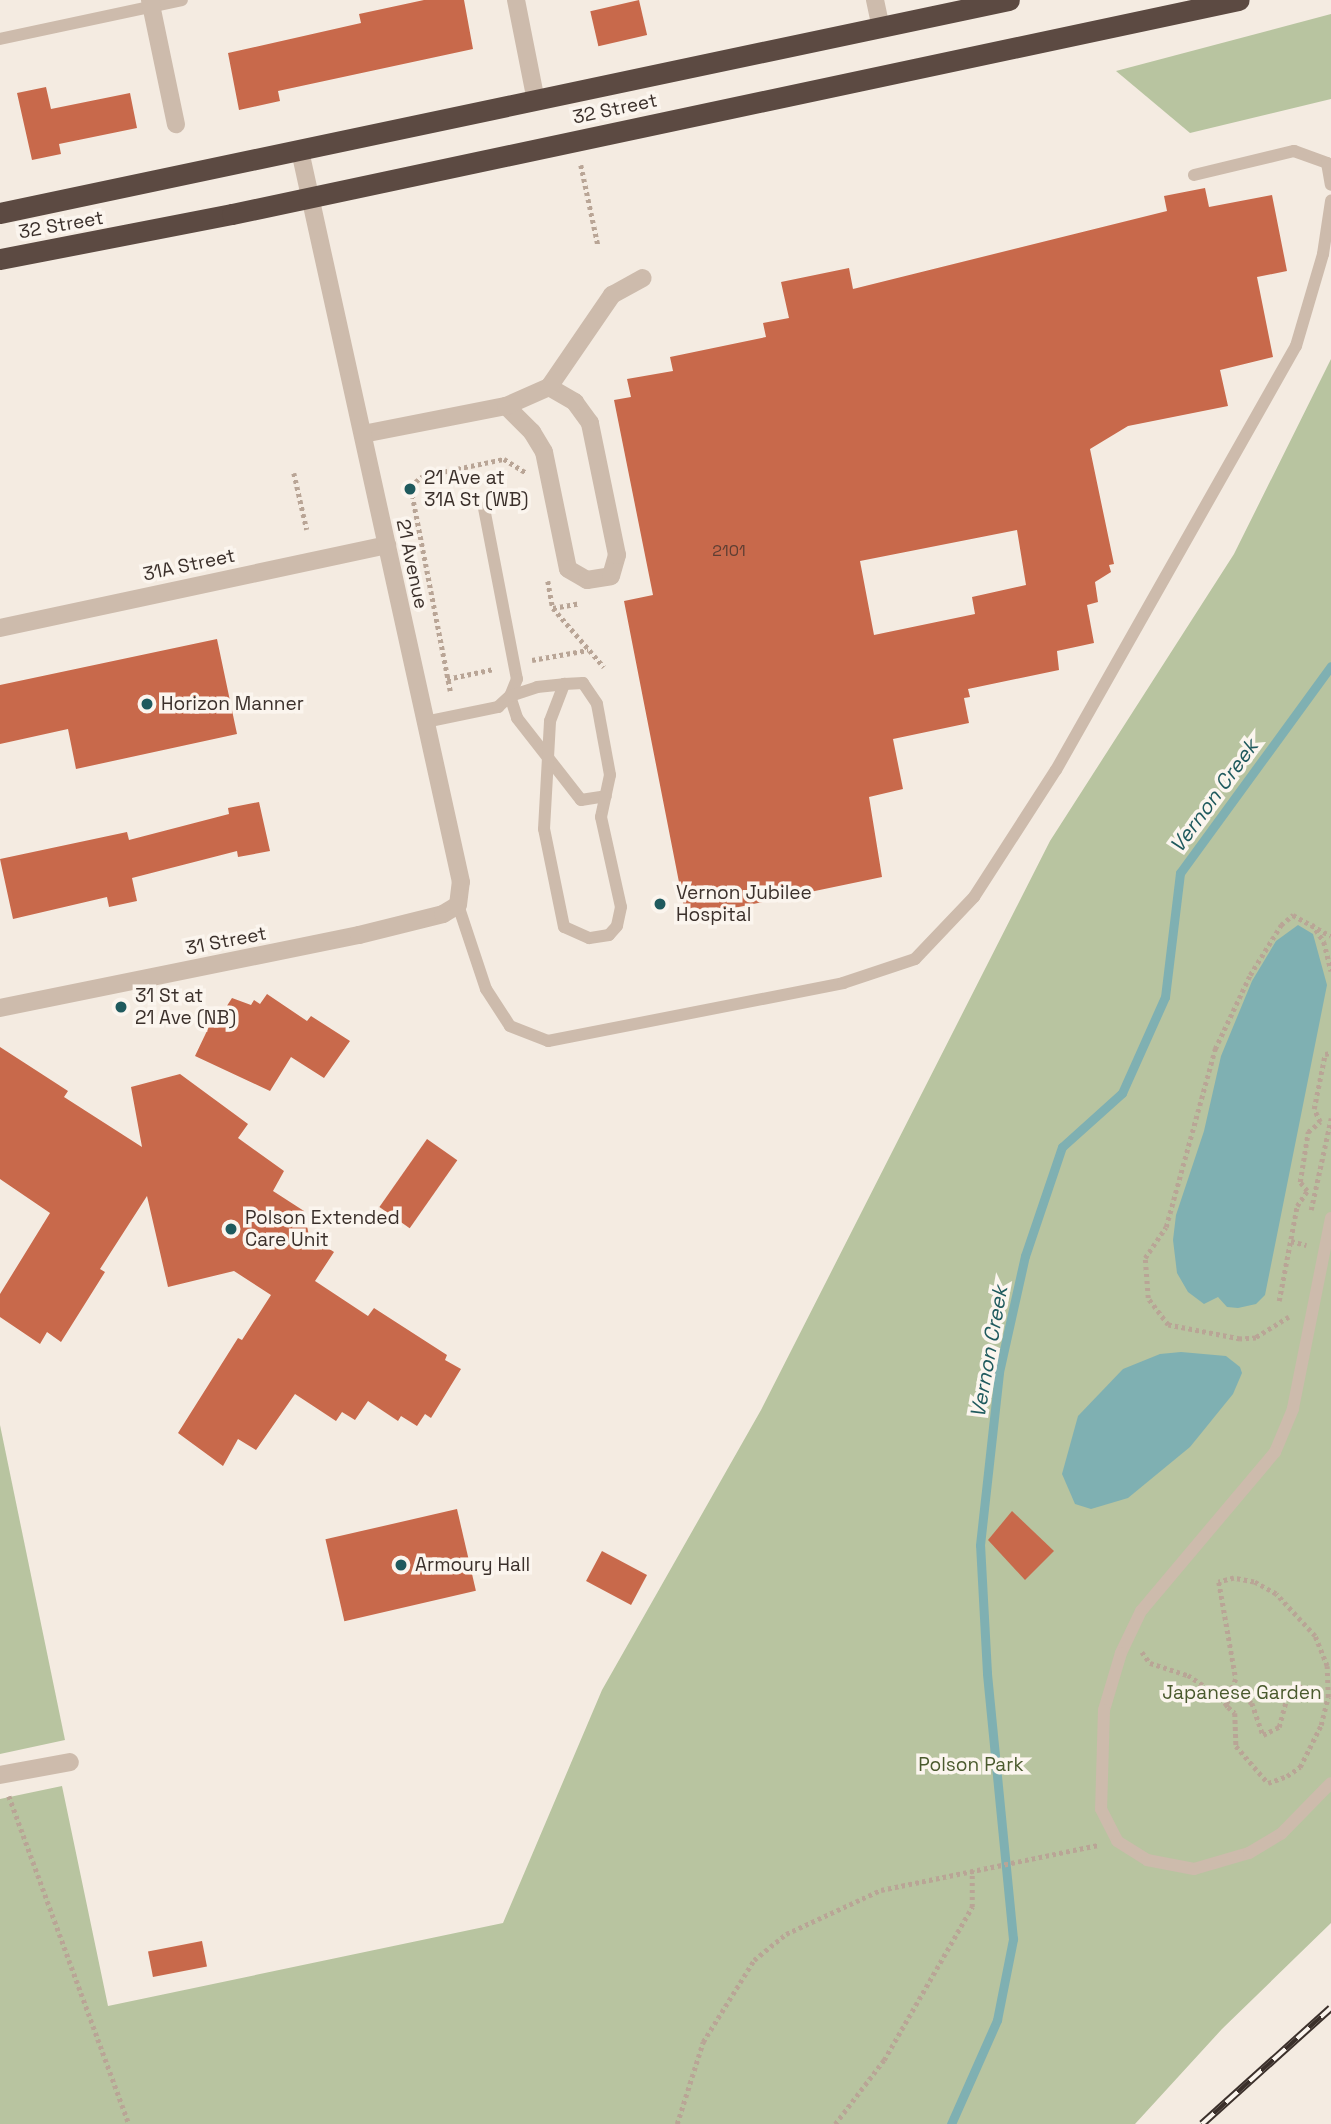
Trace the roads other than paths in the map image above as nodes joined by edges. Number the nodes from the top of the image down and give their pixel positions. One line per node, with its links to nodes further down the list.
1 (183, 0): 6 (lane)
2 (516, 0): 9 (street)
3 (875, 0): 7 (street)
4 (1009, 0): 7 (highway, 32 Street)
5 (1234, 1): 14 (highway, 32 Street)
6 (151, 3): 8 (lane); 10 (street)
7 (881, 28): 9 (highway, 32 Street)
8 (0, 39)
9 (536, 101): 11 (highway, 32 Street)
10 (176, 124)
11 (300, 151): 14 (street, 21 Avenue); 16 (highway, 32 Street)
12 (1194, 175): 13 (lane)
13 (1331, 185)
14 (310, 198): 17 (highway, 32 Street); 21 (street, 21 Avenue)
15 (1331, 201): 30 (lane)
16 (0, 213)
17 (0, 259)
18 (643, 278): 19 (street)
19 (549, 387): 20 (street); 20 (street)
20 (506, 406): 21 (street)
21 (363, 434): 23 (street, 21 Avenue)
22 (484, 508): 26 (lane)
23 (387, 545): 24 (street, 31A Street); 27 (street, 21 Avenue)
24 (0, 628)
25 (564, 684): 26 (lane); 28 (lane); 29 (lane)
26 (510, 696): 27 (lane); 28 (lane)
27 (425, 722): 30 (street, 21 Avenue)
28 (545, 754): 29 (lane); 29 (lane)
29 (606, 796)
30 (458, 905): 31 (street, 31 Street)
31 (0, 1008)
32 (1331, 1218): 35 (lane)
33 (70, 1762): 34 (street)
34 (3, 1782)
35 (1331, 1783)

